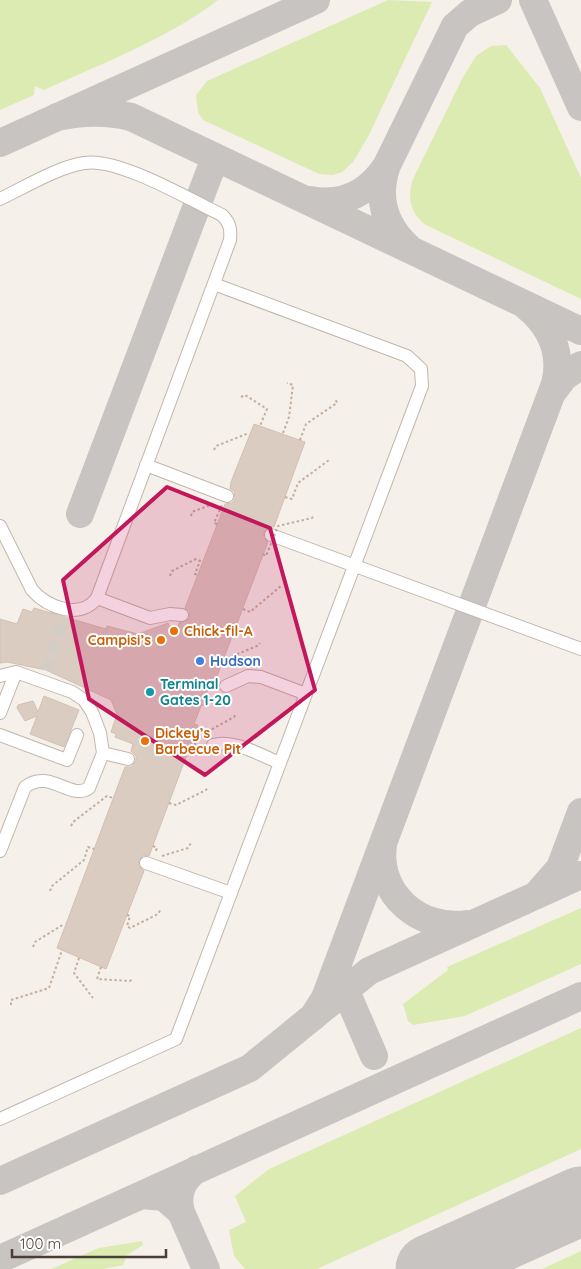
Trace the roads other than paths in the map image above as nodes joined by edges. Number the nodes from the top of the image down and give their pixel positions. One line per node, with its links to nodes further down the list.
1 (0, 199): 2 (lane)
2 (214, 284): 3 (lane); 7 (lane)
3 (146, 465): 4 (lane); 8 (lane)
4 (228, 496)
5 (0, 526): 8 (lane)
6 (271, 535): 7 (lane)
7 (355, 565): 10 (lane); 14 (lane)
8 (97, 598): 9 (lane)
9 (182, 615)
10 (581, 649)
11 (16, 672): 12 (lane); 15 (lane); 19 (lane)
12 (0, 676)
13 (226, 686): 14 (lane)
14 (306, 694): 21 (lane)
15 (0, 713)
16 (0, 735): 17 (lane)
17 (77, 735)
18 (212, 746): 21 (lane)
19 (103, 753): 20 (lane); 22 (lane)
20 (128, 759)
21 (280, 763): 24 (lane)
22 (0, 851)
23 (146, 863): 24 (lane)
24 (231, 893): 25 (lane)
25 (0, 1119)

